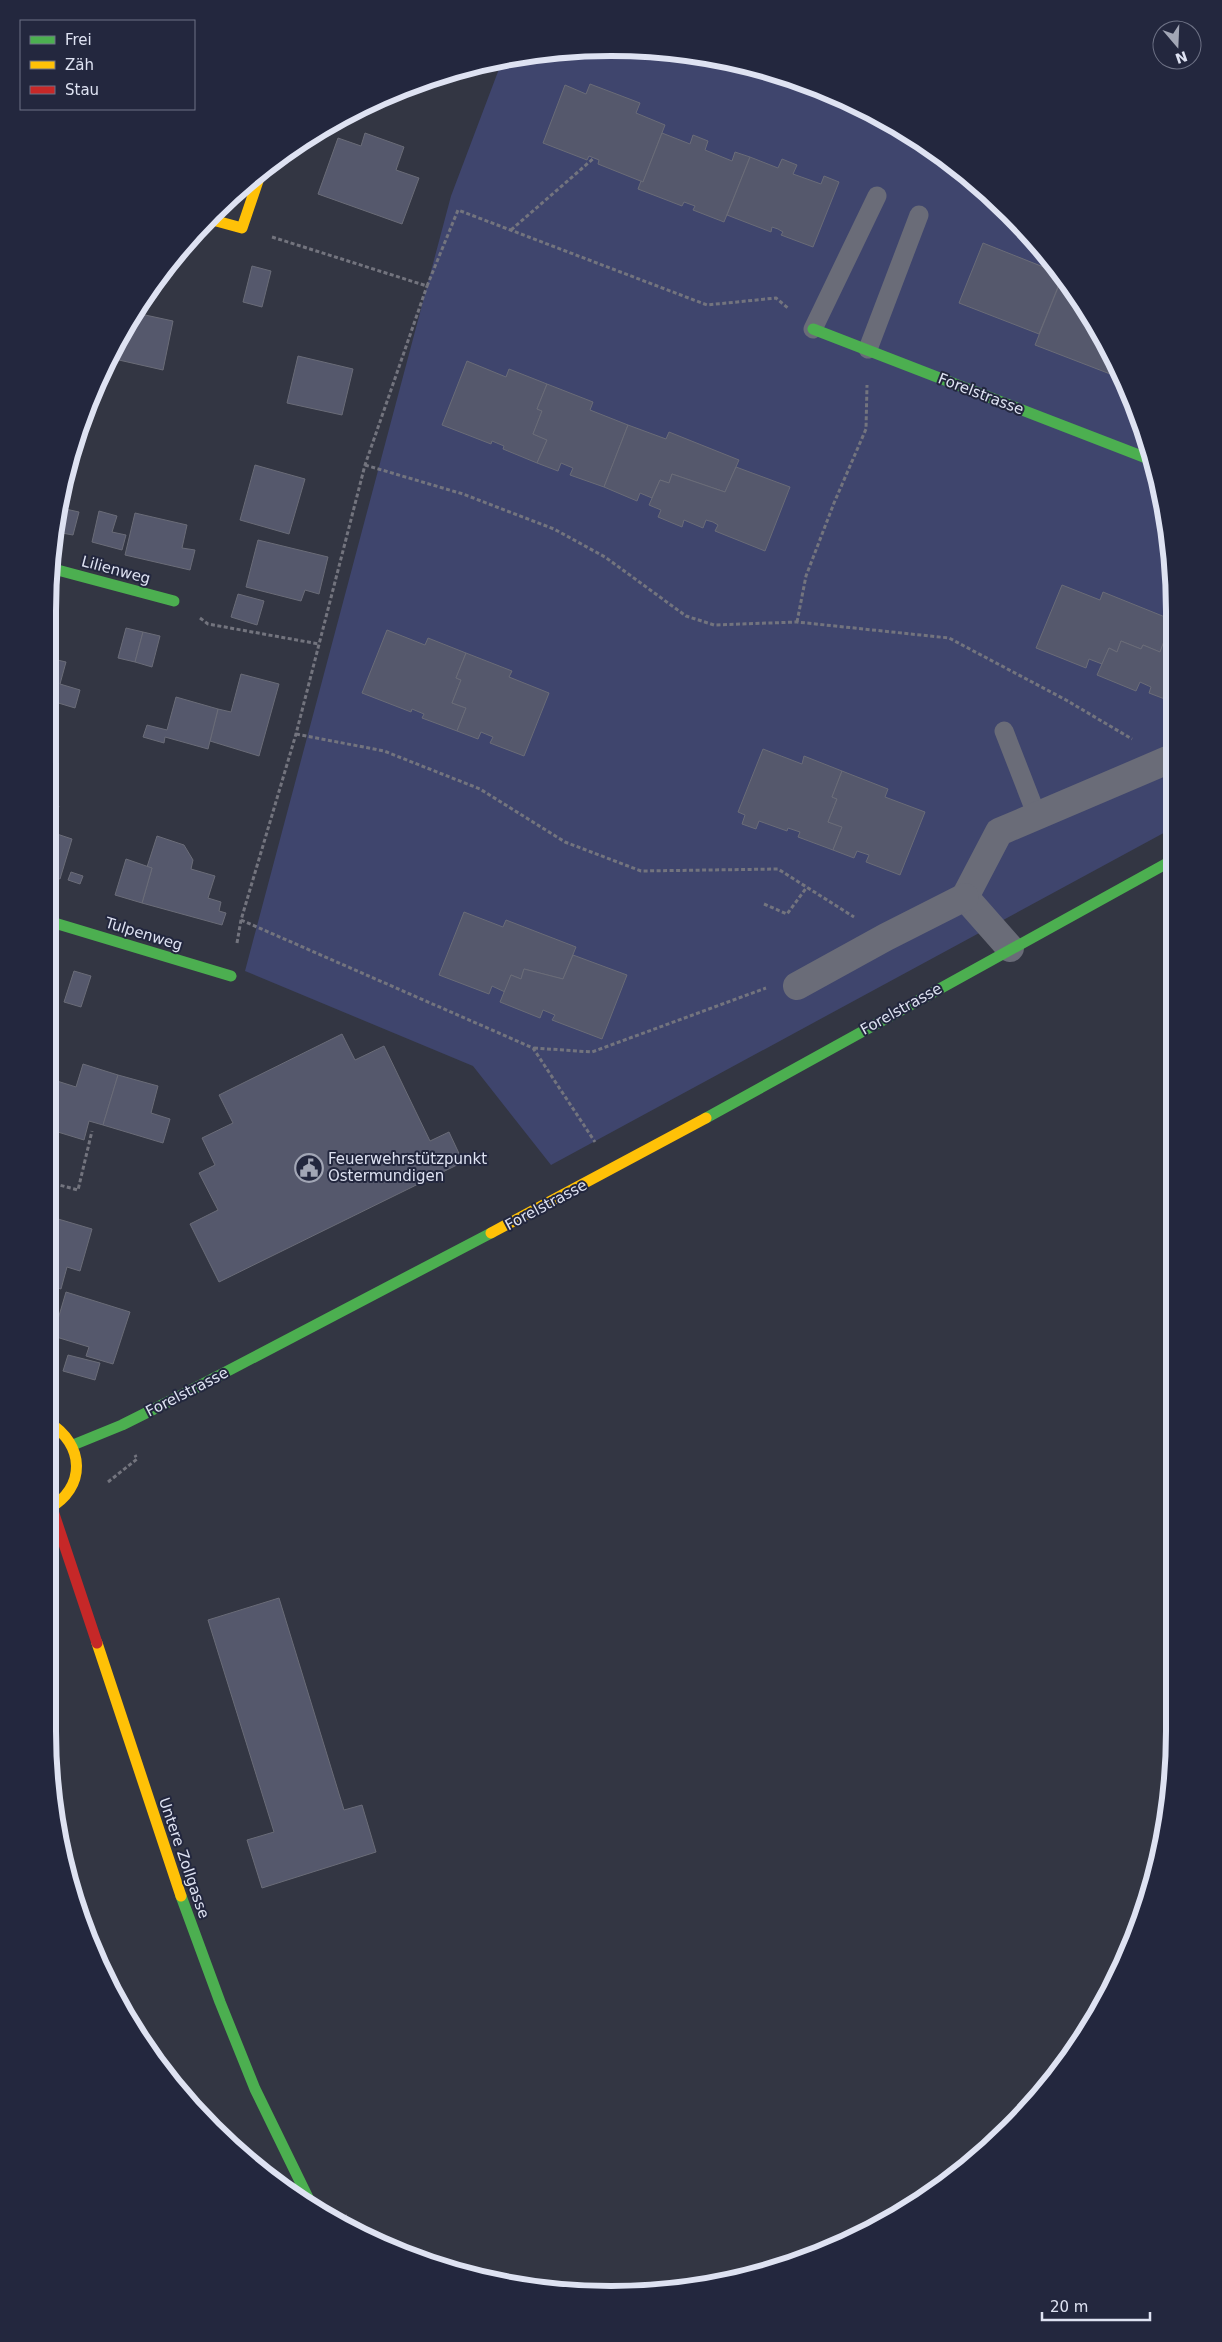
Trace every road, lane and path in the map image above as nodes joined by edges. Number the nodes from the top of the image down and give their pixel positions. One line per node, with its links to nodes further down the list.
1 (594, 158): 7 (path)
2 (257, 184): 6 (street)
3 (877, 196): 9 (lane)
4 (919, 215): 10 (lane)
5 (216, 222): 6 (street)
6 (242, 228): 8 (path)
7 (511, 230): 8 (path); 9 (path)
8 (428, 286): 12 (path)
9 (813, 329): 10 (street, Forelstrasse)
10 (868, 350): 11 (street, Forelstrasse); 15 (path)
11 (1144, 457)
12 (365, 465): 15 (path); 16 (path)
13 (58, 570): 14 (street, Lilienweg)
14 (174, 601): 16 (path)
15 (797, 622): 19 (path)
16 (319, 644): 18 (path)
17 (1004, 731): 21 (lane)
18 (296, 734): 23 (path); 26 (path)
19 (1166, 758)
20 (1166, 761): 21 (street)
21 (1037, 816): 24 (street)
22 (1166, 864): 29 (street, Forelstrasse)
23 (808, 887): 25 (path); 28 (path)
24 (965, 897): 28 (street); 29 (street)
25 (764, 904)
26 (241, 920): 30 (path); 32 (path)
27 (56, 923): 30 (street, Tulpenweg)
28 (886, 937): 31 (street)
29 (1010, 948): 34 (street, Forelstrasse)
30 (231, 976)
31 (797, 986): 32 (path)
32 (534, 1048): 34 (path)
33 (92, 1131): 35 (path)
34 (612, 1170): 37 (street, Forelstrasse)
35 (56, 1184)
36 (56, 1427): 37 (street)
37 (73, 1445): 38 (street)
38 (56, 1504)
39 (56, 1526): 40 (street, Untere Zollgasse)
40 (306, 2194)

